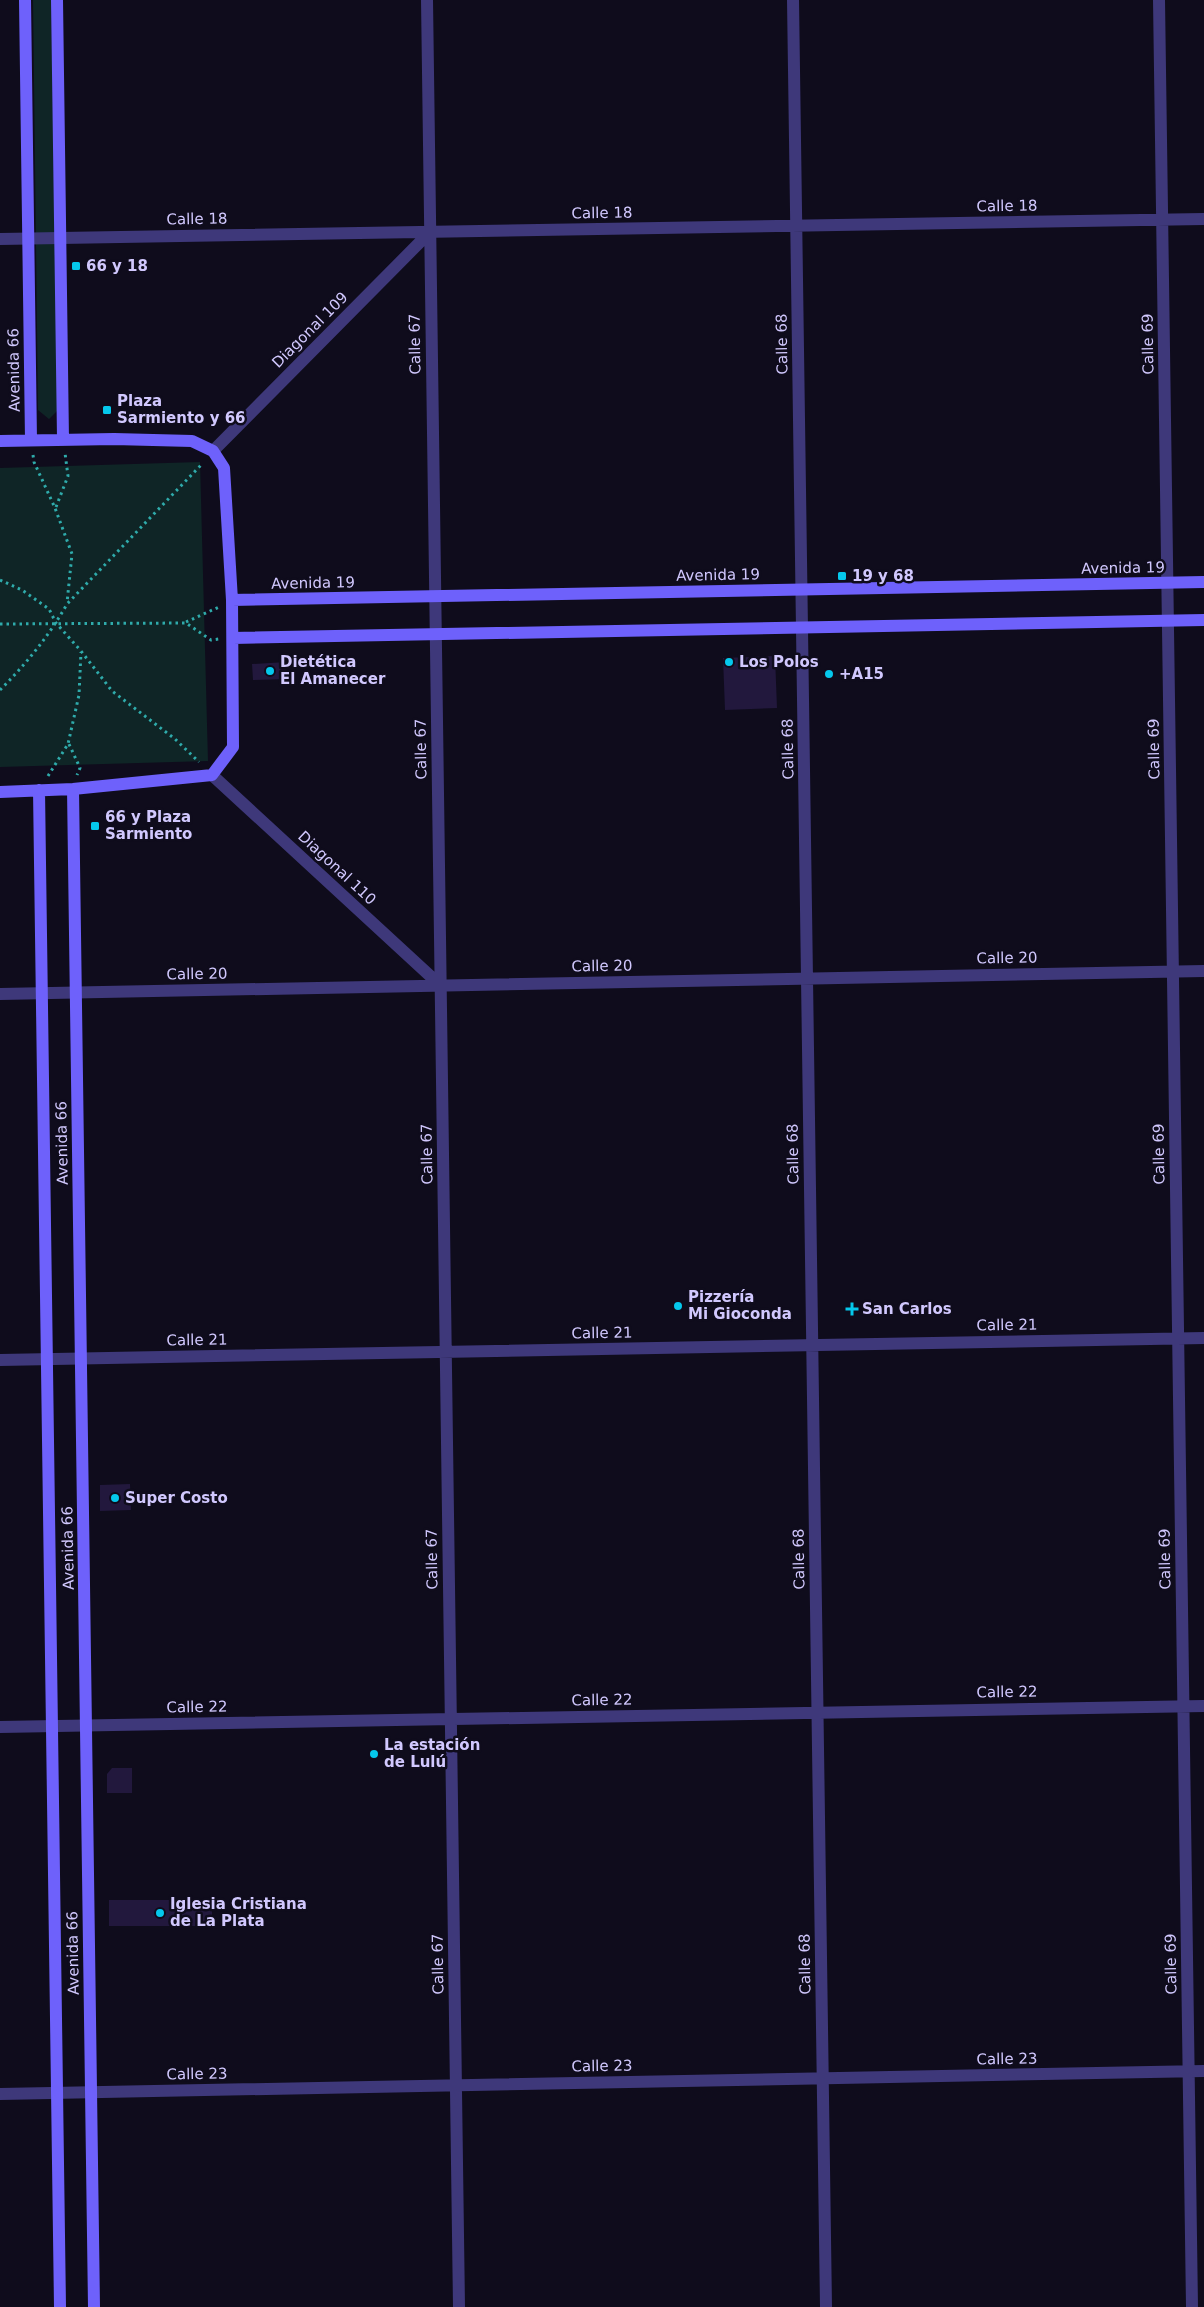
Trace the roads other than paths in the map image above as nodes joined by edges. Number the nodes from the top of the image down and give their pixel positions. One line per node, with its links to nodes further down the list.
1 (25, 0): 11 (main road, Avenida 66)
2 (57, 0): 12 (main road)
3 (427, 0): 9 (street, Calle 67)
4 (794, 0): 8 (street, Calle 68)
5 (1159, 0): 7 (street, Calle 69)
6 (1204, 219): 7 (street, Calle 18)
7 (1162, 220): 8 (street, Calle 18); 18 (street, Calle 69)
8 (797, 226): 9 (street, Calle 18); 19 (street, Calle 68)
9 (430, 232): 12 (street, Calle 18); 16 (street, Diagonal 109); 20 (street, Calle 67)
10 (0, 238): 11 (street, Calle 18)
11 (28, 238): 12 (street, Calle 18); 14 (main road, Avenida 66)
12 (60, 238): 13 (main road)
13 (63, 439): 14 (main road); 16 (main road)
14 (31, 440): 15 (main road)
15 (0, 441)
16 (213, 451): 21 (main road)
17 (1204, 582): 18 (main road, Avenida 19)
18 (1168, 583): 19 (main road, Avenida 19); 23 (street, Calle 69)
19 (802, 590): 20 (main road, Avenida 19); 24 (street, Calle 68)
20 (435, 596): 21 (main road, Avenida 19); 25 (street, Calle 67)
21 (232, 600): 26 (main road)
22 (1204, 620): 23 (main road)
23 (1168, 621): 24 (main road); 32 (street, Calle 69)
24 (802, 628): 25 (main road); 33 (street, Calle 68)
25 (435, 634): 26 (main road); 34 (street, Calle 67)
26 (233, 638): 27 (main road)
27 (212, 775): 28 (main road); 34 (street, Diagonal 110)
28 (73, 789): 29 (main road); 35 (main road, Avenida 66)
29 (39, 790): 30 (main road); 36 (main road, Avenida 66)
30 (0, 792)
31 (1204, 971): 32 (street, Calle 20)
32 (1173, 972): 33 (street, Calle 20); 38 (street, Calle 69)
33 (807, 979): 34 (street, Calle 20); 40 (street, Calle 68)
34 (440, 986): 35 (street, Calle 20); 41 (street, Calle 67)
35 (76, 992): 36 (street, Calle 20); 43 (main road, Avenida 66)
36 (42, 993): 37 (street, Calle 20); 42 (main road, Avenida 66)
37 (0, 994)
38 (1178, 1338): 39 (street, Calle 21); 40 (street, Calle 21); 45 (street, Calle 69)
39 (1204, 1338)
40 (812, 1345): 41 (street, Calle 21); 47 (street, Calle 68)
41 (446, 1352): 43 (street, Calle 21); 48 (street, Calle 67)
42 (47, 1359): 43 (street, Calle 21); 44 (street, Calle 21); 49 (main road, Avenida 66)
43 (81, 1359): 50 (main road, Avenida 66)
44 (0, 1360)
45 (1183, 1706): 46 (street, Calle 22); 47 (street, Calle 22); 53 (street, Calle 69)
46 (1204, 1706)
47 (817, 1712): 48 (street, Calle 22); 54 (street, Calle 68)
48 (451, 1719): 50 (street, Calle 22); 55 (street, Calle 67)
49 (52, 1726): 50 (street, Calle 22); 51 (street, Calle 22); 56 (main road, Avenida 66)
50 (86, 1726): 57 (main road, Avenida 66)
51 (0, 1728)
52 (1204, 2071): 53 (street, Calle 23)
53 (1188, 2072): 54 (street, Calle 23); 63 (street, Calle 69)
54 (823, 2078): 55 (street, Calle 23); 62 (street, Calle 68)
55 (456, 2085): 57 (street, Calle 23); 61 (street, Calle 67)
56 (57, 2092): 57 (street, Calle 23); 58 (street, Calle 23); 59 (main road, Avenida 66)
57 (92, 2092): 60 (main road, Avenida 66)
58 (0, 2094)
59 (60, 2307)
60 (94, 2307)
61 (459, 2307)
62 (826, 2307)
63 (1192, 2307)

